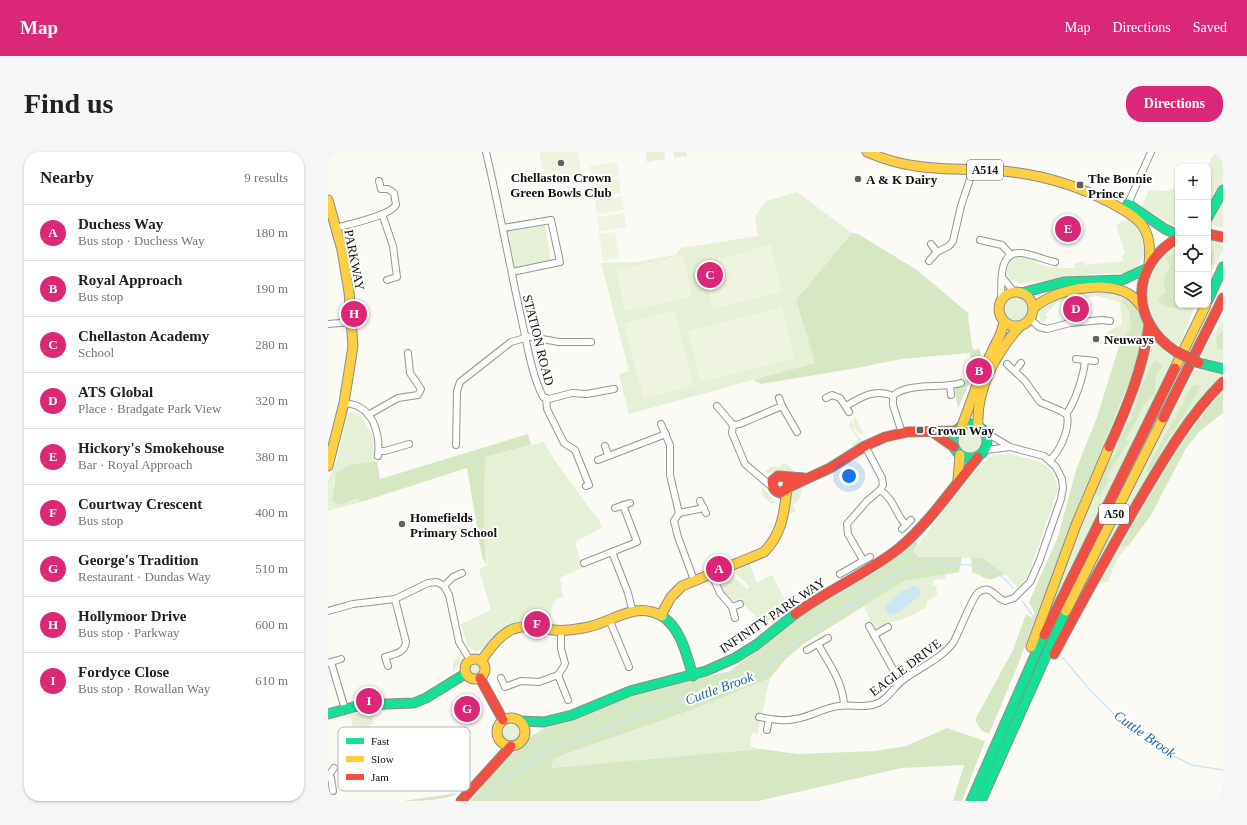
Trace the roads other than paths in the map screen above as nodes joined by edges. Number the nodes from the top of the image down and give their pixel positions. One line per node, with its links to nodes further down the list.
1 (486, 152): 12 (street, STATION ROAD)
2 (867, 152): 4 (main road, A514)
3 (1151, 152): 8 (street)
4 (971, 170): 8 (main road, A514); 19 (street)
5 (378, 181): 10 (street)
6 (1223, 190): 9 (main road)
7 (328, 200): 11 (main road, PARKWAY)
8 (1127, 207): 13 (main road, A514); 23 (main road, A514)
9 (1211, 212)
10 (382, 214): 11 (street); 27 (street)
11 (336, 228): 37 (main road, PARKWAY)
12 (503, 228): 25 (street, STATION ROAD); 25 (street)
13 (1175, 234)
14 (1211, 235): 15 (main road)
15 (1223, 237)
16 (980, 240): 20 (street)
17 (1175, 240): 23 (main road)
18 (931, 244): 19 (street)
19 (937, 252): 21 (street)
20 (1011, 255): 22 (street); 26 (street)
21 (929, 261)
22 (1054, 262)
23 (1148, 266): 28 (main road); 32 (main road)
24 (1223, 267): 29 (main road)
25 (512, 272): 42 (street, STATION ROAD)
26 (1002, 277): 28 (street); 31 (street)
27 (387, 280)
28 (1017, 292): 31 (main road); 34 (main road)
29 (1211, 293)
30 (1223, 298): 154 (main road, A50)
31 (1001, 301): 38 (main road)
32 (1142, 308): 34 (main road); 40 (main road)
33 (1205, 308): 149 (main road, A50)
34 (1033, 309): 35 (main road)
35 (1030, 319): 36 (street); 41 (main road)
36 (1110, 321)
37 (352, 322): 39 (street); 61 (main road, PARKWAY)
38 (1004, 322): 41 (main road); 70 (main road)
39 (328, 324)
40 (1149, 325): 51 (main road, bridge); 149 (main road)
41 (1020, 326): 71 (main road)
42 (525, 337): 43 (street); 58 (street, STATION ROAD); 77 (street)
43 (591, 342)
44 (408, 353): 67 (street)
45 (1076, 359): 46 (street)
46 (1085, 360): 47 (street); 66 (street)
47 (1095, 361)
48 (1021, 363): 50 (street)
49 (1007, 364): 50 (street)
50 (1015, 370): 66 (street)
51 (1223, 370)
52 (1223, 382): 154 (main road)
53 (961, 383): 54 (street)
54 (950, 386): 55 (street); 56 (street)
55 (951, 395)
56 (893, 396): 64 (street); 73 (street)
57 (609, 397): 58 (street, STATION ROAD)
58 (546, 398): 94 (street)
59 (779, 398): 63 (street)
60 (826, 398): 64 (street)
61 (344, 403): 67 (street); 88 (main road, PARKWAY)
62 (717, 406): 69 (street)
63 (782, 406): 69 (street); 72 (street)
64 (846, 406): 65 (street)
65 (849, 412)
66 (1066, 414): 87 (street)
67 (368, 415): 76 (street)
68 (661, 424): 75 (street)
69 (733, 425): 89 (street)
70 (959, 429): 71 (main road); 74 (main road); 80 (main road)
71 (981, 429): 81 (street); 82 (main road)
72 (797, 432)
73 (902, 432): 74 (main road); 79 (main road)
74 (934, 433): 80 (main road)
75 (666, 434): 84 (street); 101 (street)
76 (409, 444)
77 (456, 445)
78 (605, 446): 84 (street)
79 (865, 446): 92 (main road); 96 (street)
80 (954, 447): 83 (main road)
81 (1010, 447): 82 (street); 87 (street)
82 (986, 450): 85 (main road)
83 (960, 455): 85 (main road); 93 (main road)
84 (608, 456): 86 (street)
85 (978, 457): 93 (main road, INFINITY PARK WAY)
86 (598, 460)
87 (1050, 460): 142 (street, EAGLE DRIVE)
88 (328, 466)
89 (758, 475): 91 (street); 95 (street)
90 (785, 477): 91 (main road); 92 (main road); 95 (main road)
91 (774, 478): 95 (main road)
92 (807, 478): 95 (main road)
93 (958, 479): 139 (main road, INFINITY PARK WAY)
94 (586, 486)
95 (782, 489): 108 (main road)
96 (880, 490): 102 (street); 105 (street)
97 (700, 501): 101 (street)
98 (630, 503): 99 (street)
99 (623, 505): 100 (street); 103 (street)
100 (615, 508)
101 (679, 513): 110 (street)
102 (911, 520)
103 (612, 552): 106 (street); 115 (street)
104 (870, 557): 105 (street)
105 (863, 560): 109 (street)
106 (584, 563)
107 (462, 573): 111 (street)
108 (712, 574): 110 (main road); 114 (street)
109 (840, 574)
110 (694, 580): 117 (main road)
111 (444, 586): 112 (street); 132 (street)
112 (395, 599): 116 (street); 130 (street)
113 (740, 604): 114 (street)
114 (732, 607): 119 (street)
115 (632, 609): 117 (main road); 118 (main road)
116 (328, 612)
117 (661, 615): 139 (main road)
118 (609, 618): 122 (main road); 129 (street)
119 (735, 618)
120 (868, 626): 123 (street)
121 (888, 627): 123 (street)
122 (561, 631): 133 (main road); 138 (street)
123 (874, 635): 142 (street)
124 (828, 638): 125 (street)
125 (818, 644): 127 (street); 144 (street)
126 (383, 650): 130 (street)
127 (807, 650)
128 (631, 651): 129 (street)
129 (624, 654): 136 (street)
130 (385, 657): 135 (street)
131 (341, 659): 134 (street)
132 (470, 660): 133 (main road); 137 (main road)
133 (480, 661): 140 (main road)
134 (330, 662): 145 (street)
135 (388, 666)
136 (629, 667)
137 (465, 674): 140 (main road); 145 (main road)
138 (558, 675): 141 (street); 143 (street)
139 (693, 676): 152 (main road, INFINITY PARK WAY)
140 (480, 678): 150 (main road)
141 (501, 678)
142 (901, 681): 144 (street, EAGLE DRIVE)
143 (568, 700)
144 (844, 705): 148 (street, EAGLE DRIVE)
145 (345, 709): 146 (main road)
146 (328, 714)
147 (759, 717): 148 (street, EAGLE DRIVE)
148 (769, 719): 153 (street)
149 (1005, 719): 165 (main road, A50)
150 (503, 720): 151 (main road); 156 (main road)
151 (520, 721): 152 (main road, INFINITY PARK WAY); 155 (main road)
152 (544, 722): 155 (main road, INFINITY PARK WAY)
153 (767, 730)
154 (1010, 734): 166 (main road, A50)
155 (524, 735): 157 (main road)
156 (498, 739): 157 (main road); 158 (main road)
157 (511, 746): 158 (main road)
158 (493, 764): 163 (main road)
159 (334, 768): 160 (street)
160 (328, 775): 161 (street)
161 (333, 791)
162 (470, 791): 164 (main road)
163 (470, 791)
164 (461, 801)
165 (971, 801)
166 (981, 801)

